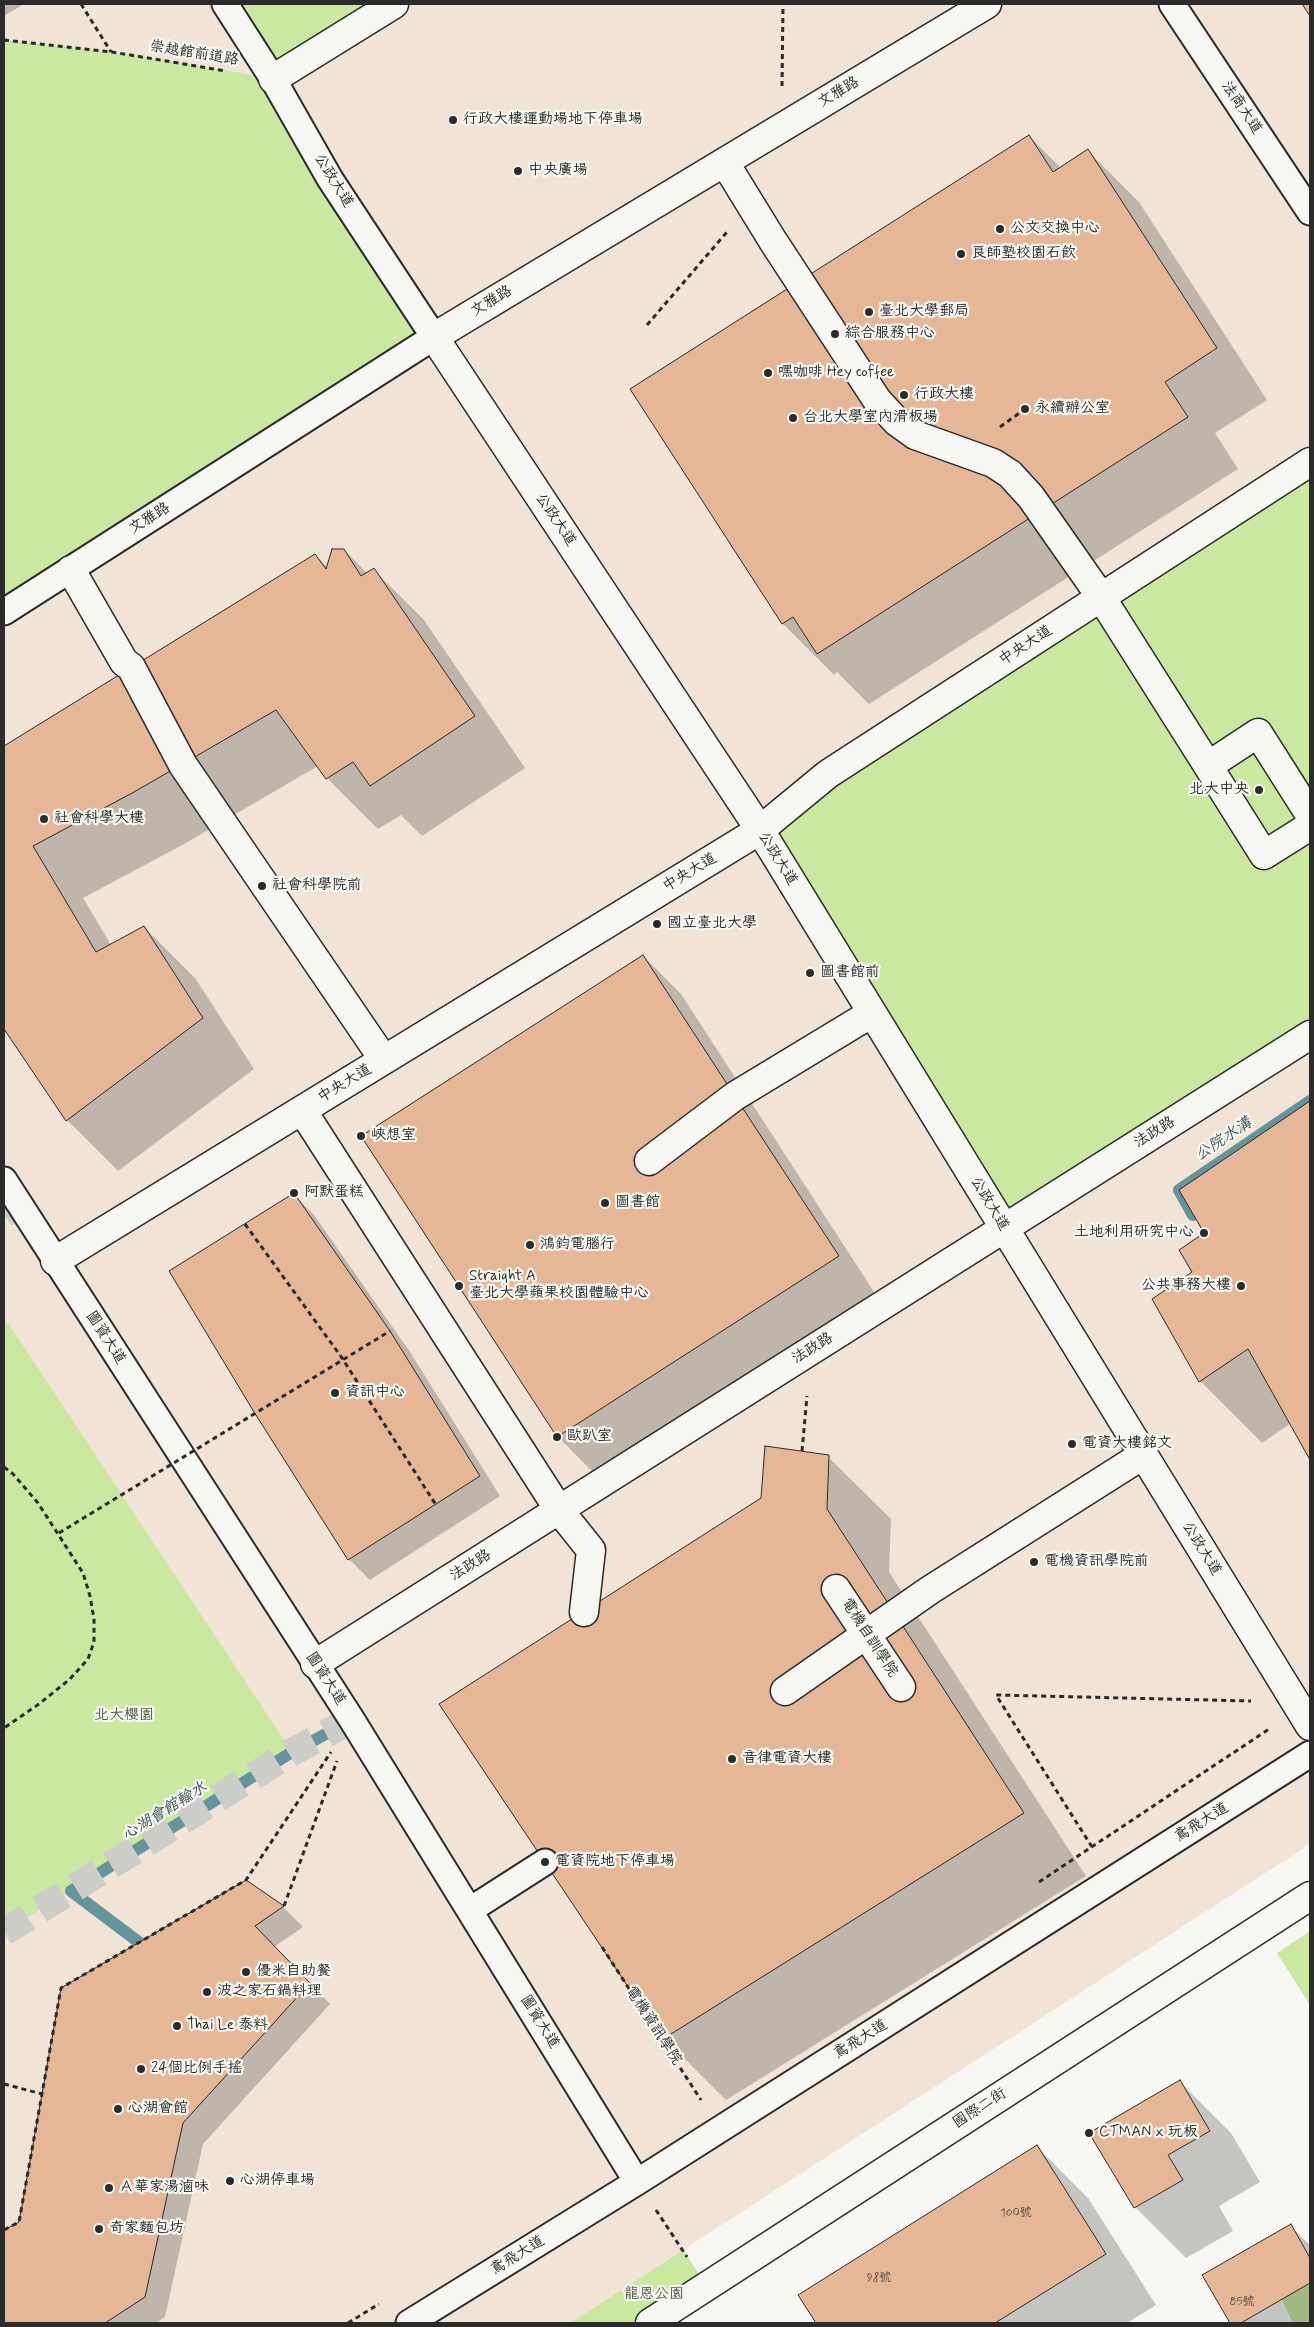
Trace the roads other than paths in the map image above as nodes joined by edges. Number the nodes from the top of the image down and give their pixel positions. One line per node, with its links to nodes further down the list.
1 (225, 4): 5 (lane, 公政大道)
2 (394, 4): 5 (street)
3 (987, 4): 6 (street, 文雅路)
4 (1172, 4): 7 (lane, 法商大道)
5 (273, 79): 8 (lane, 公政大道)
6 (725, 162): 8 (street, 文雅路); 11 (street)
7 (1310, 212)
8 (434, 337): 10 (lane, 文雅路); 16 (street, 公政大道)
9 (1310, 462): 11 (street, 中央大道)
10 (71, 570): 12 (lane, 文雅路); 19 (street)
11 (1102, 597): 13 (street); 16 (street, 中央大道)
12 (4, 612)
13 (1208, 766): 14 (street); 15 (street)
14 (1310, 815)
15 (1310, 826)
16 (760, 830): 17 (street, 公政大道); 19 (street, 中央大道)
17 (872, 1013): 21 (street); 23 (street, 公政大道)
18 (1310, 1035): 23 (street, 法政路)
19 (384, 1060): 20 (street, 中央大道)
20 (302, 1110): 24 (street, 中央大道); 26 (street)
21 (649, 1161)
22 (4, 1180): 24 (lane, 圖資大道)
23 (1003, 1228): 25 (street, 公政大道); 26 (street, 法政路)
24 (55, 1260): 30 (lane, 圖資大道)
25 (1143, 1455): 29 (street); 33 (street, 公政大道)
26 (560, 1510): 28 (street); 30 (street, 法政路)
27 (836, 1589): 29 (street, 電機自訓學院)
28 (584, 1612)
29 (866, 1634): 31 (street, 電機自訓學院); 32 (street)
30 (315, 1664): 37 (lane, 圖資大道)
31 (901, 1687)
32 (785, 1691)
33 (1310, 1726)
34 (1310, 1754): 38 (lane, 鳶飛大道)
35 (545, 1862): 37 (lane)
36 (1310, 1896): 40 (street, 國際二街)
37 (470, 1910): 38 (lane, 圖資大道)
38 (637, 2182): 39 (lane, 鳶飛大道)
39 (409, 2323)
40 (650, 2323)

